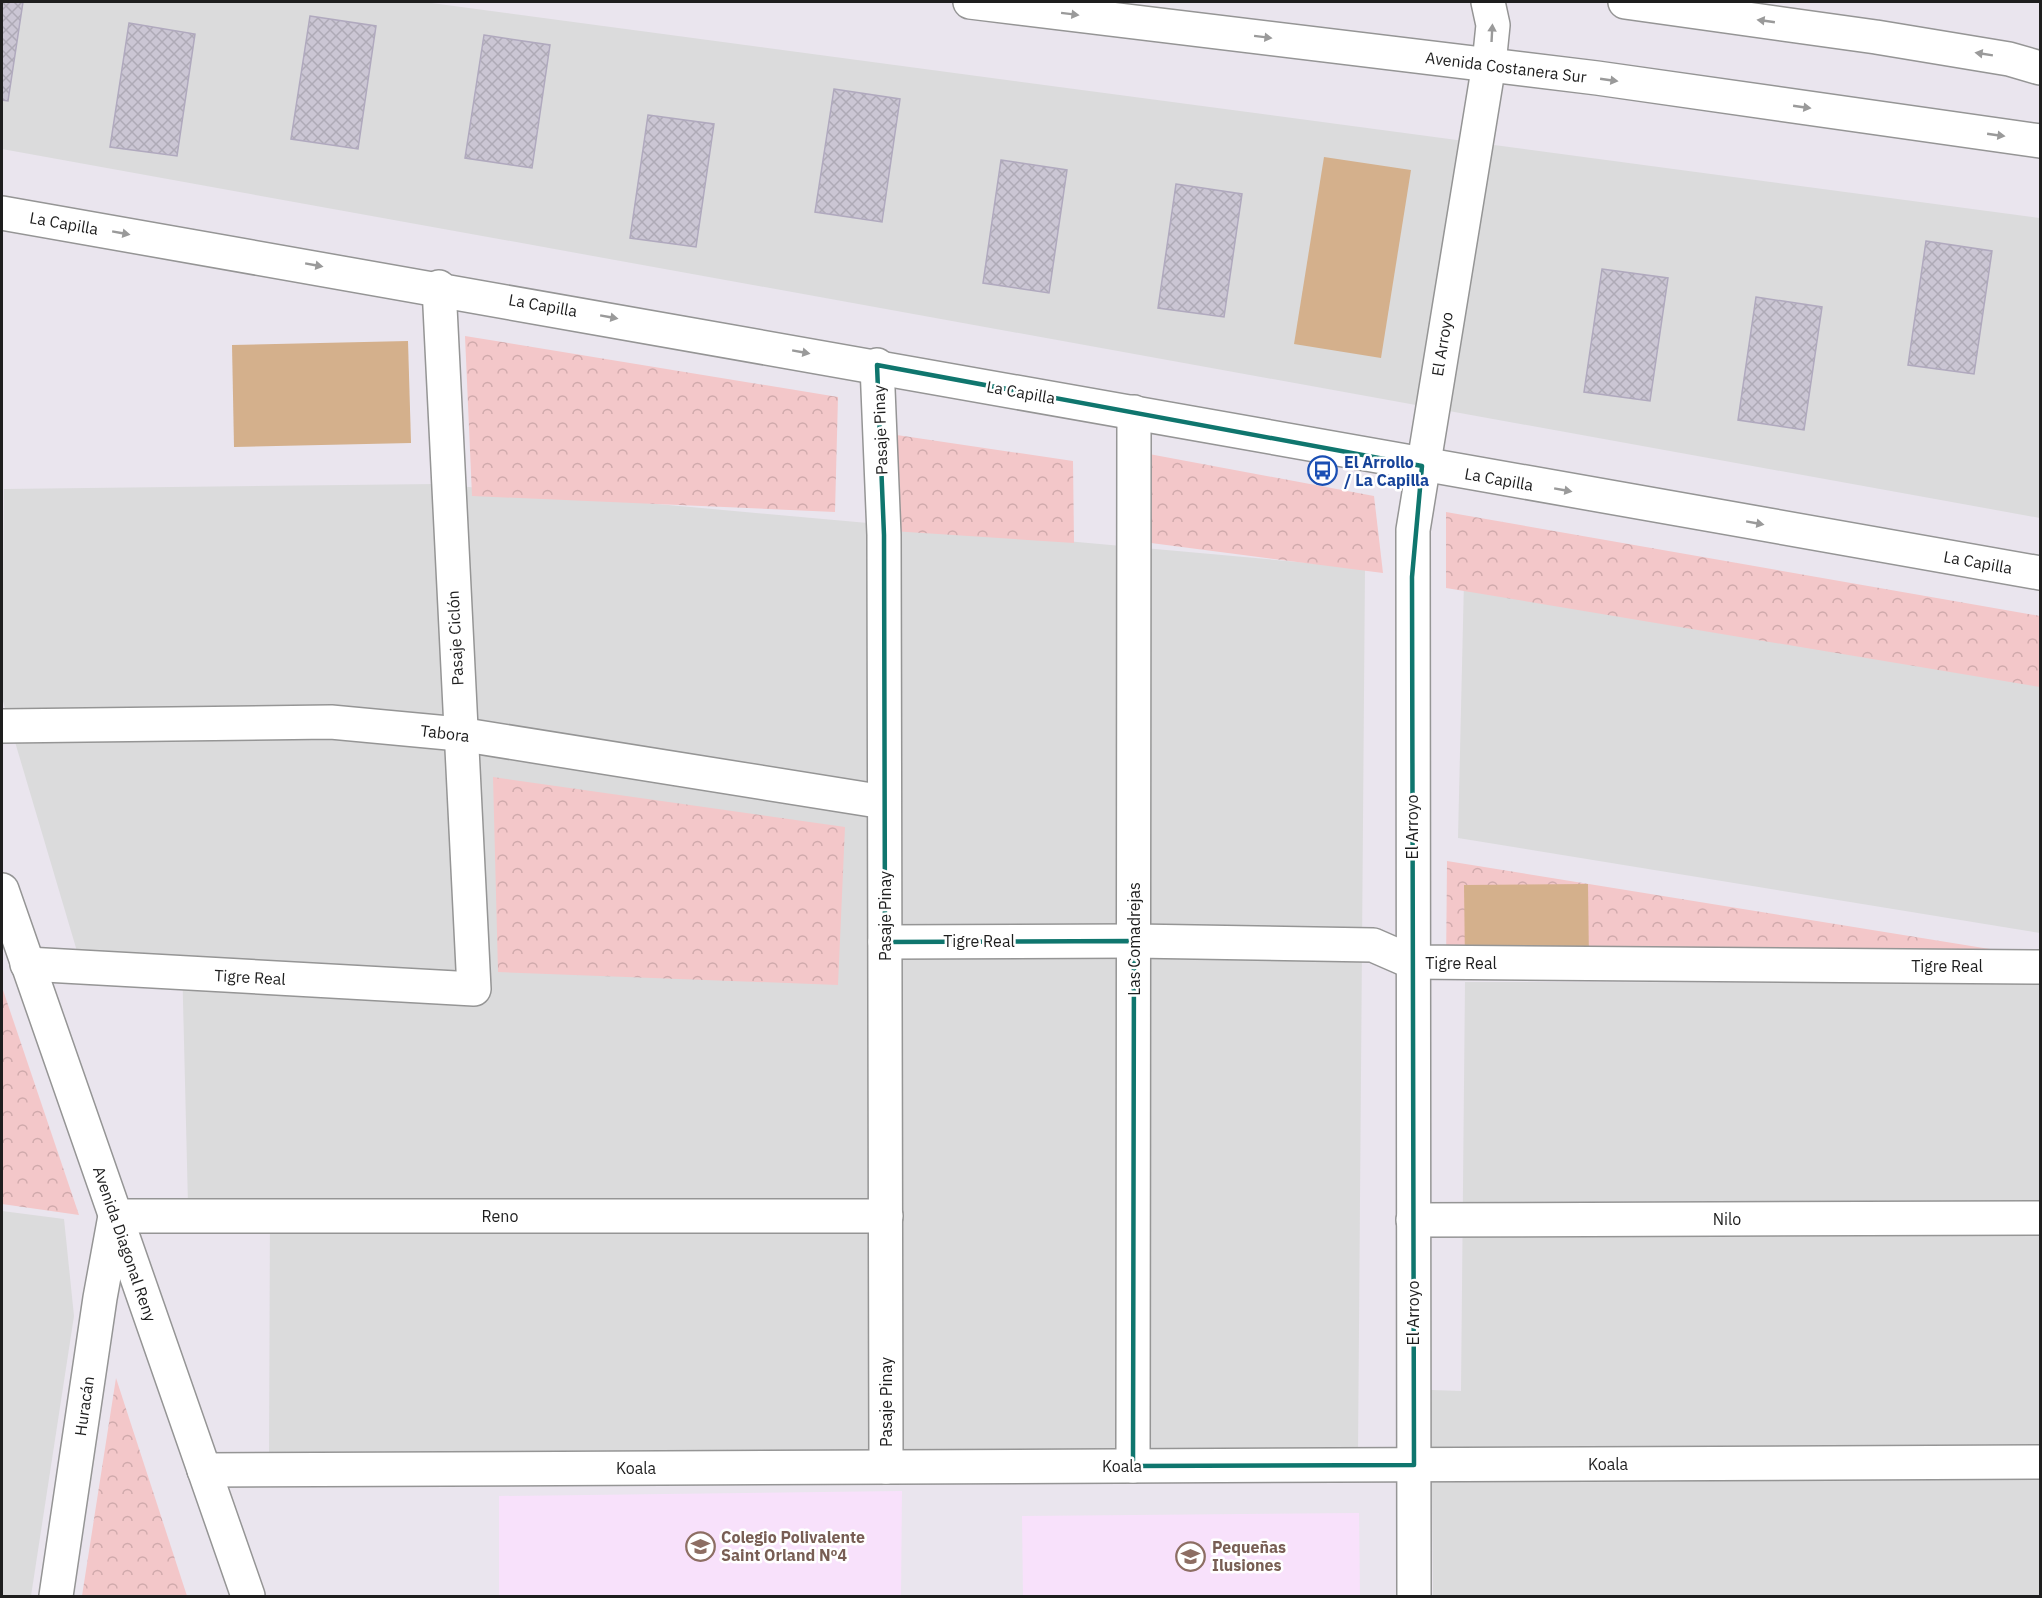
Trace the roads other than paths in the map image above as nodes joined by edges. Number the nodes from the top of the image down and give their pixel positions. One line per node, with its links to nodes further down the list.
1 (970, 2): 4 (street, Avenida Costanera Sur, one-way to 4)
2 (1488, 2): 4 (street, El Arroyo, one-way to 2)
3 (1625, 2): 5 (street, one-way to 3)
4 (1489, 64): 6 (street, Avenida Costanera Sur, one-way to 6); 11 (street, El Arroyo)
5 (2040, 68)
6 (2040, 141)
7 (2, 213): 8 (street, La Capilla, one-way to 8)
8 (439, 287): 9 (street, La Capilla, one-way to 9); 14 (street, Pasaje Ciclón)
9 (877, 365): 10 (street, La Capilla); 15 (street, Pasaje Pinay)
10 (1134, 412): 11 (street, La Capilla); 17 (street, Las Comadrejas)
11 (1422, 466): 12 (street, La Capilla, one-way to 12); 19 (street, El Arroyo)
12 (2040, 573)
13 (2, 726): 14 (street, Tabora)
14 (459, 734): 15 (street, Tabora); 22 (street, Pasaje Ciclón)
15 (884, 802): 18 (street, Pasaje Pinay)
16 (2, 891): 20 (street, Avenida Diagonal Reny)
17 (1134, 941): 18 (street, Tigre Real); 19 (street, Tigre Real); 29 (street, Las Comadrejas)
18 (885, 942): 24 (street, Pasaje Pinay)
19 (1412, 962): 21 (street, Tigre Real); 26 (street, El Arroyo)
20 (27, 964): 22 (street, Tigre Real); 23 (street, Avenida Diagonal Reny)
21 (2040, 967)
22 (474, 989)
23 (115, 1216): 24 (street, Reno); 31 (street, Avenida Diagonal Reny); 32 (street, Huracán)
24 (886, 1216): 30 (street, Pasaje Pinay)
25 (2040, 1218): 26 (street, Nilo)
26 (1413, 1221): 28 (street, El Arroyo)
27 (2040, 1462): 28 (street, Koala)
28 (1414, 1465): 29 (street, Koala); 34 (street, El Arroyo)
29 (1133, 1466): 30 (street, Koala)
30 (886, 1467): 31 (street, Koala)
31 (204, 1470): 33 (street, Avenida Diagonal Reny)
32 (56, 1596)
33 (248, 1596)
34 (1414, 1596)

